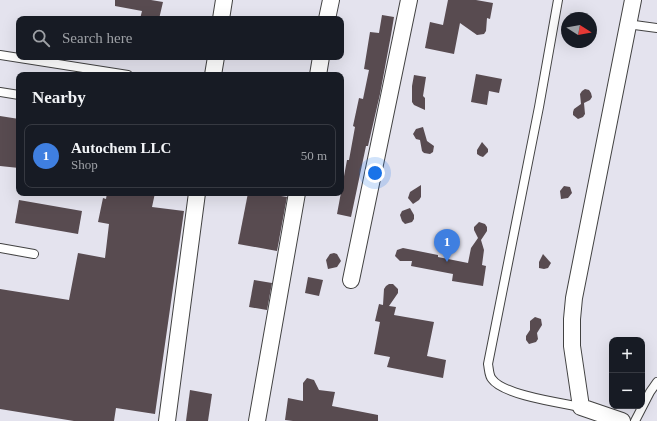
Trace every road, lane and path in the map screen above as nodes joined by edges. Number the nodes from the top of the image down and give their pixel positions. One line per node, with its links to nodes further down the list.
1 (224, 0): 6 (street)
2 (331, 0): 7 (street)
3 (409, 0): 24 (street)
4 (558, 0): 26 (lane)
5 (633, 0): 8 (street)
6 (221, 16)
7 (328, 16)
8 (627, 24): 9 (lane); 26 (street)
9 (657, 28)
10 (0, 55): 11 (lane)
11 (16, 58)
12 (32, 60): 15 (lane)
13 (216, 60): 16 (street)
14 (320, 60): 17 (street)
15 (109, 72)
16 (214, 72)
17 (318, 72)
18 (0, 92): 19 (lane)
19 (16, 95)
20 (197, 196): 27 (street)
21 (296, 196): 28 (street)
22 (0, 248): 23 (lane)
23 (34, 254)
24 (351, 280)
25 (657, 382): 30 (lane)
26 (581, 407): 29 (street)
27 (167, 421)
28 (257, 421)
29 (622, 421)
30 (635, 421)

